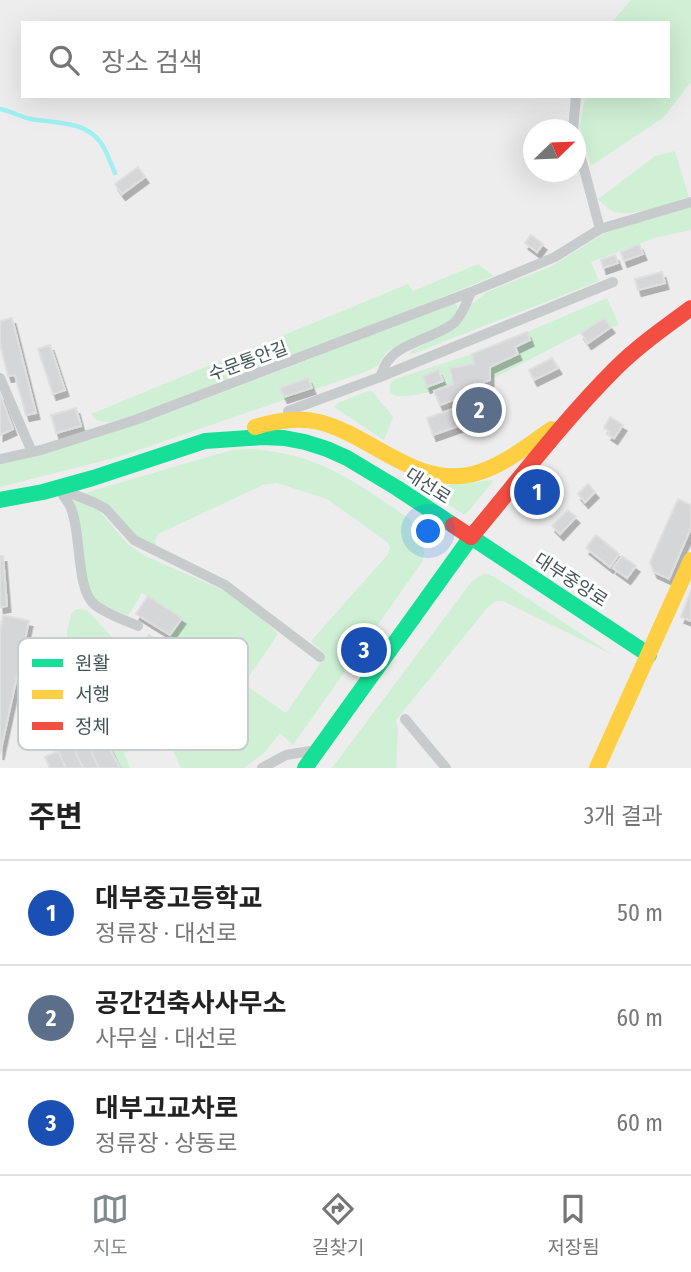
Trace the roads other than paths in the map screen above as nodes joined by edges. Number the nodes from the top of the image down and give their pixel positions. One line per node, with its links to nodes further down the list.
1 (576, 98): 2 (lane)
2 (574, 119)
3 (586, 176): 5 (lane)
4 (691, 202): 5 (lane, 수문통안길)
5 (600, 229): 7 (lane, 수문통안길)
6 (613, 282): 9 (lane)
7 (471, 292): 9 (lane); 13 (lane, 수문통안길)
8 (691, 308): 11 (street)
9 (380, 377): 12 (lane)
10 (0, 378): 13 (lane)
11 (572, 417): 12 (street); 17 (street)
12 (205, 441): 15 (street, 대선로); 17 (street, 대선로)
13 (32, 452): 14 (lane, 수문통안길)
14 (0, 459)
15 (58, 488): 16 (street, 대선로); 19 (lane); 21 (lane)
16 (0, 500)
17 (471, 537): 20 (street, 대부중앙로); 23 (street)
18 (691, 561): 20 (street)
19 (138, 626)
20 (649, 655): 27 (street)
21 (320, 657)
22 (405, 719): 26 (lane)
23 (318, 750): 24 (lane); 25 (street)
24 (262, 768)
25 (305, 768)
26 (446, 768)
27 (597, 768)

